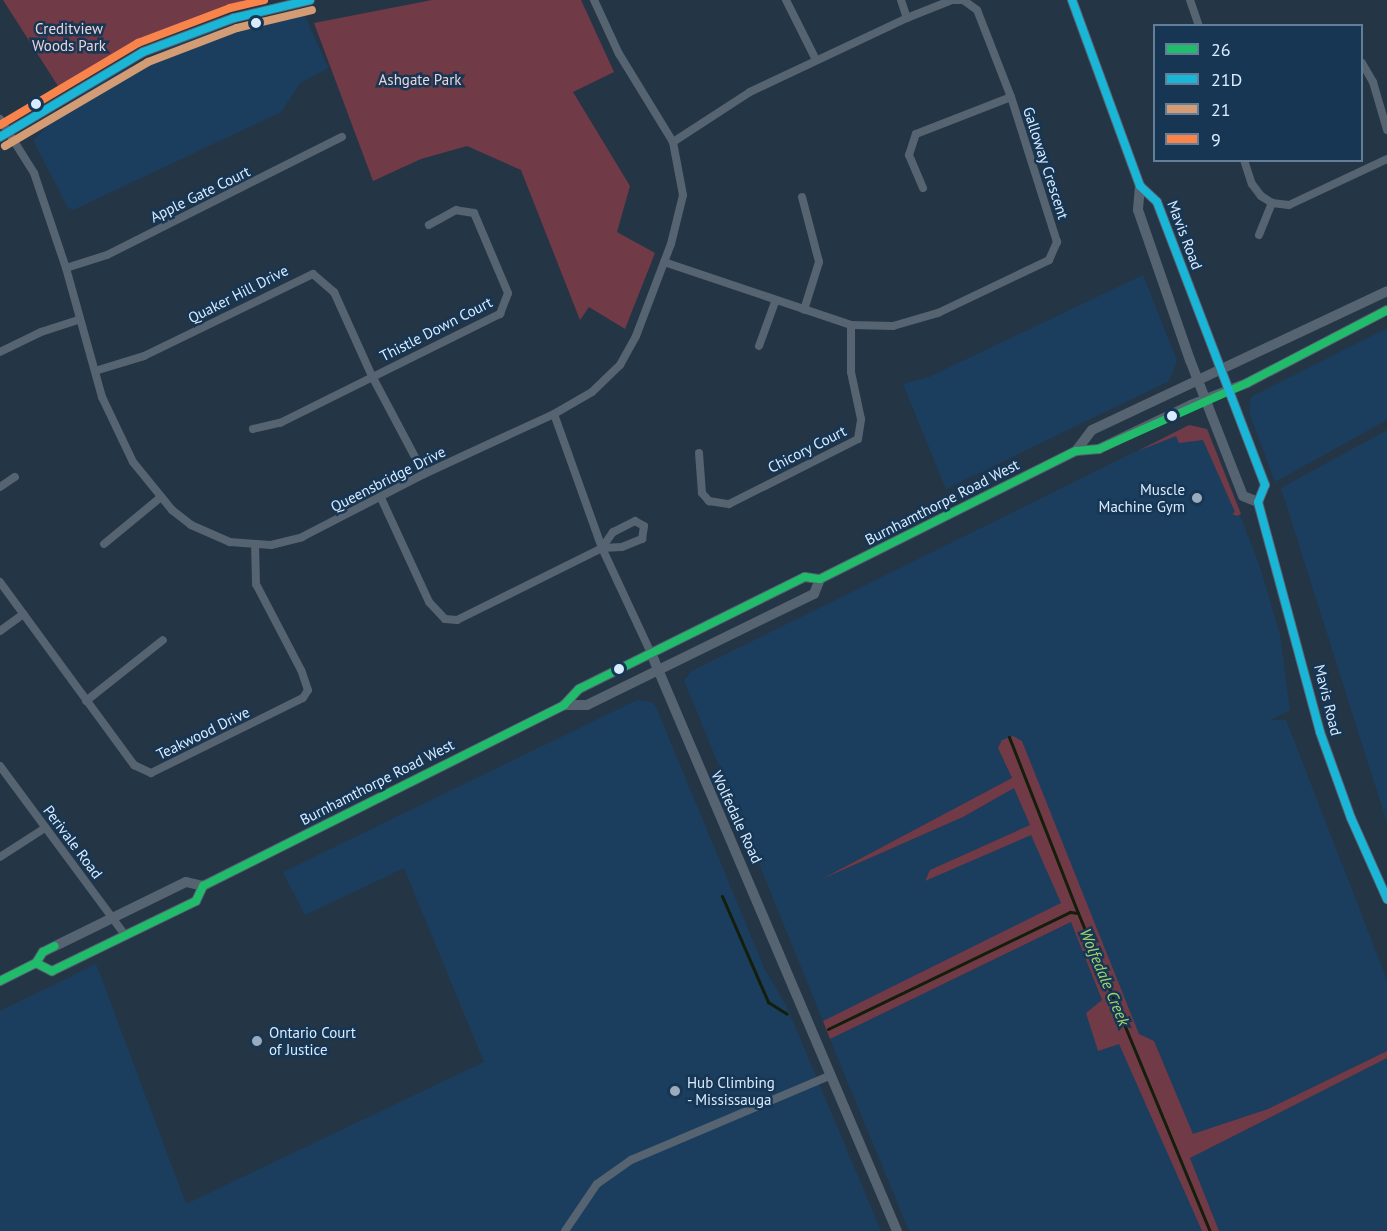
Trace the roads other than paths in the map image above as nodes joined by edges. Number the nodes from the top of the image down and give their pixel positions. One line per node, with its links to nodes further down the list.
1 (310, 0): 7 (main road)
2 (594, 0): 17 (street, Queensbridge Drive)
3 (786, 0): 10 (street)
4 (901, 0): 8 (street)
5 (1072, 0): 20 (main road, Mavis Road)
6 (1190, 0): 9 (street)
7 (265, 4): 15 (main road)
8 (908, 18): 10 (street, Galloway Crescent); 12 (street, Galloway Crescent)
9 (1198, 24)
10 (816, 60): 17 (street, Galloway Crescent)
11 (1363, 65): 14 (street)
12 (1011, 97): 21 (street); 33 (street, Galloway Crescent)
13 (0, 118): 15 (street, Queensbridge Drive)
14 (1387, 130)
15 (4, 134): 27 (street, Queensbridge Drive)
16 (342, 137): 27 (street, Apple Gate Court)
17 (673, 142): 26 (street, Queensbridge Drive)
18 (1387, 159): 23 (street)
19 (1245, 162): 23 (street)
20 (1140, 186): 36 (main road, Mavis Road); 39 (main road, Mavis Road)
21 (923, 188)
22 (802, 197): 30 (street)
23 (1272, 203): 25 (street)
24 (429, 225): 38 (street, Thistle Down Court)
25 (1259, 236)
26 (664, 262): 29 (street, Galloway Crescent); 42 (street, Queensbridge Drive)
27 (66, 268): 32 (street, Queensbridge Drive)
28 (1387, 291): 36 (main road, Burnhamthorpe Road West)
29 (775, 302): 30 (street, Galloway Crescent); 34 (street)
30 (804, 310): 33 (street, Galloway Crescent)
31 (1387, 310): 40 (main road, Burnhamthorpe Road West)
32 (78, 321): 35 (street); 37 (street, Queensbridge Drive)
33 (851, 325): 45 (street, Chicory Court)
34 (759, 346)
35 (0, 352)
36 (1221, 369): 39 (main road, Burnhamthorpe Road West); 40 (main road, Mavis Road)
37 (95, 371): 38 (street, Quaker Hill Drive); 49 (street, Queensbridge Drive)
38 (372, 376): 43 (street); 46 (street, Quaker Hill Drive)
39 (1197, 379): 41 (main road, Mavis Road); 44 (main road, Burnhamthorpe Road West)
40 (1229, 390): 41 (main road, Burnhamthorpe Road West); 51 (main road, Mavis Road)
41 (1205, 399): 44 (main road, Burnhamthorpe Road West); 51 (main road, Mavis Road)
42 (554, 414): 46 (street, Queensbridge Drive); 54 (street, Wolfedale Road)
43 (253, 429)
44 (1076, 451): 55 (main road, Burnhamthorpe Road West)
45 (699, 453)
46 (424, 474): 50 (street, Queensbridge Drive)
47 (15, 477): 48 (street)
48 (0, 488)
49 (161, 497): 52 (street); 53 (street, Queensbridge Drive)
50 (381, 498): 53 (street, Queensbridge Drive); 54 (street)
51 (1258, 502): 68 (main road, Mavis Road)
52 (104, 544)
53 (255, 544): 62 (street, Teakwood Drive)
54 (602, 548): 54 (street); 60 (street, Wolfedale Road)
55 (820, 579): 60 (main road, Burnhamthorpe Road West); 61 (main road, Burnhamthorpe Road West)
56 (0, 582): 57 (street, Teakwood Drive)
57 (23, 614): 58 (street); 62 (street, Teakwood Drive)
58 (0, 631)
59 (163, 640): 62 (street)
60 (651, 653): 61 (main road, Wolfedale Road); 63 (main road, Burnhamthorpe Road West)
61 (658, 670): 63 (main road, Burnhamthorpe Road West); 73 (main road, Wolfedale Road)
62 (86, 701)
63 (564, 705): 67 (main road, Burnhamthorpe Road West)
64 (0, 766): 65 (street, Perivale Road)
65 (45, 828): 66 (street); 69 (street, Perivale Road)
66 (0, 857)
67 (203, 886): 69 (main road, Burnhamthorpe Road West); 70 (main road, Burnhamthorpe Road West)
68 (1387, 899)
69 (113, 918): 70 (street, Perivale Road); 71 (main road, Burnhamthorpe Road West)
70 (125, 935): 71 (main road, Burnhamthorpe Road West)
71 (36, 963): 72 (main road, Burnhamthorpe Road West)
72 (0, 981)
73 (831, 1075): 74 (street); 75 (main road, Wolfedale Road)
74 (565, 1231)
75 (897, 1231)

